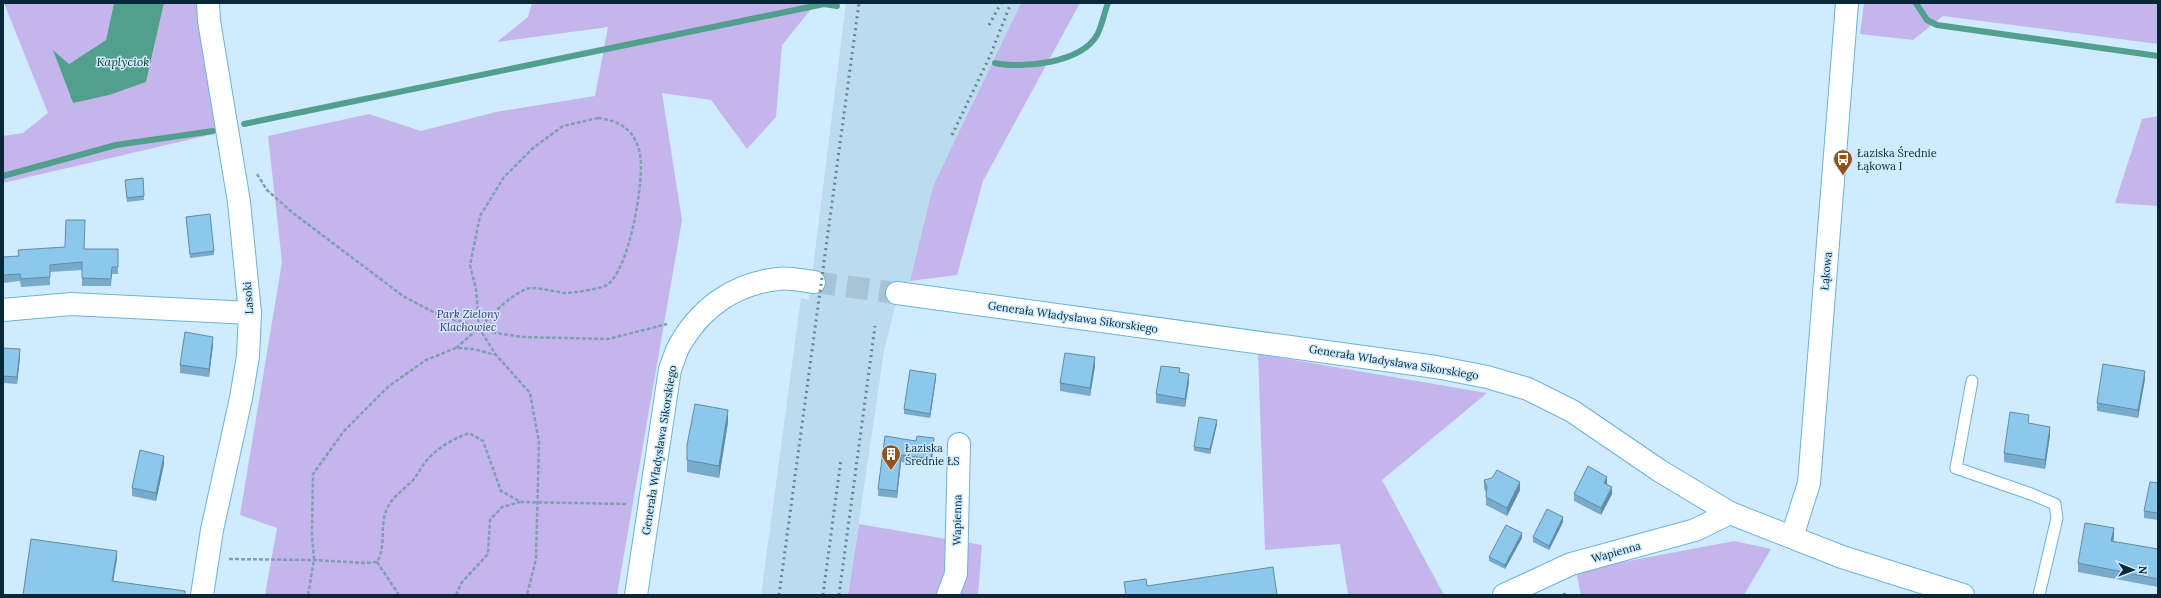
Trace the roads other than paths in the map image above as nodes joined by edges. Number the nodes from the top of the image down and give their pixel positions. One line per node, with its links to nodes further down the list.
1 (208, 3): 6 (street, Lasoki)
2 (1847, 3): 10 (street, Łąkowa)
3 (814, 282): 12 (street, Generała Władysława Sikorskiego)
4 (897, 293): 9 (street, Generała Władysława Sikorskiego)
5 (3, 310): 6 (street)
6 (250, 313): 11 (street, Lasoki)
7 (1972, 381): 16 (lane)
8 (959, 444): 13 (street, Wapienna)
9 (1730, 513): 10 (street, Generała Władysława Sikorskiego); 14 (street, Wapienna)
10 (1792, 537): 15 (street, Generała Władysława Sikorskiego)
11 (202, 594)
12 (636, 595)
13 (948, 595)
14 (1504, 595)
15 (1963, 595)
16 (2039, 595)

